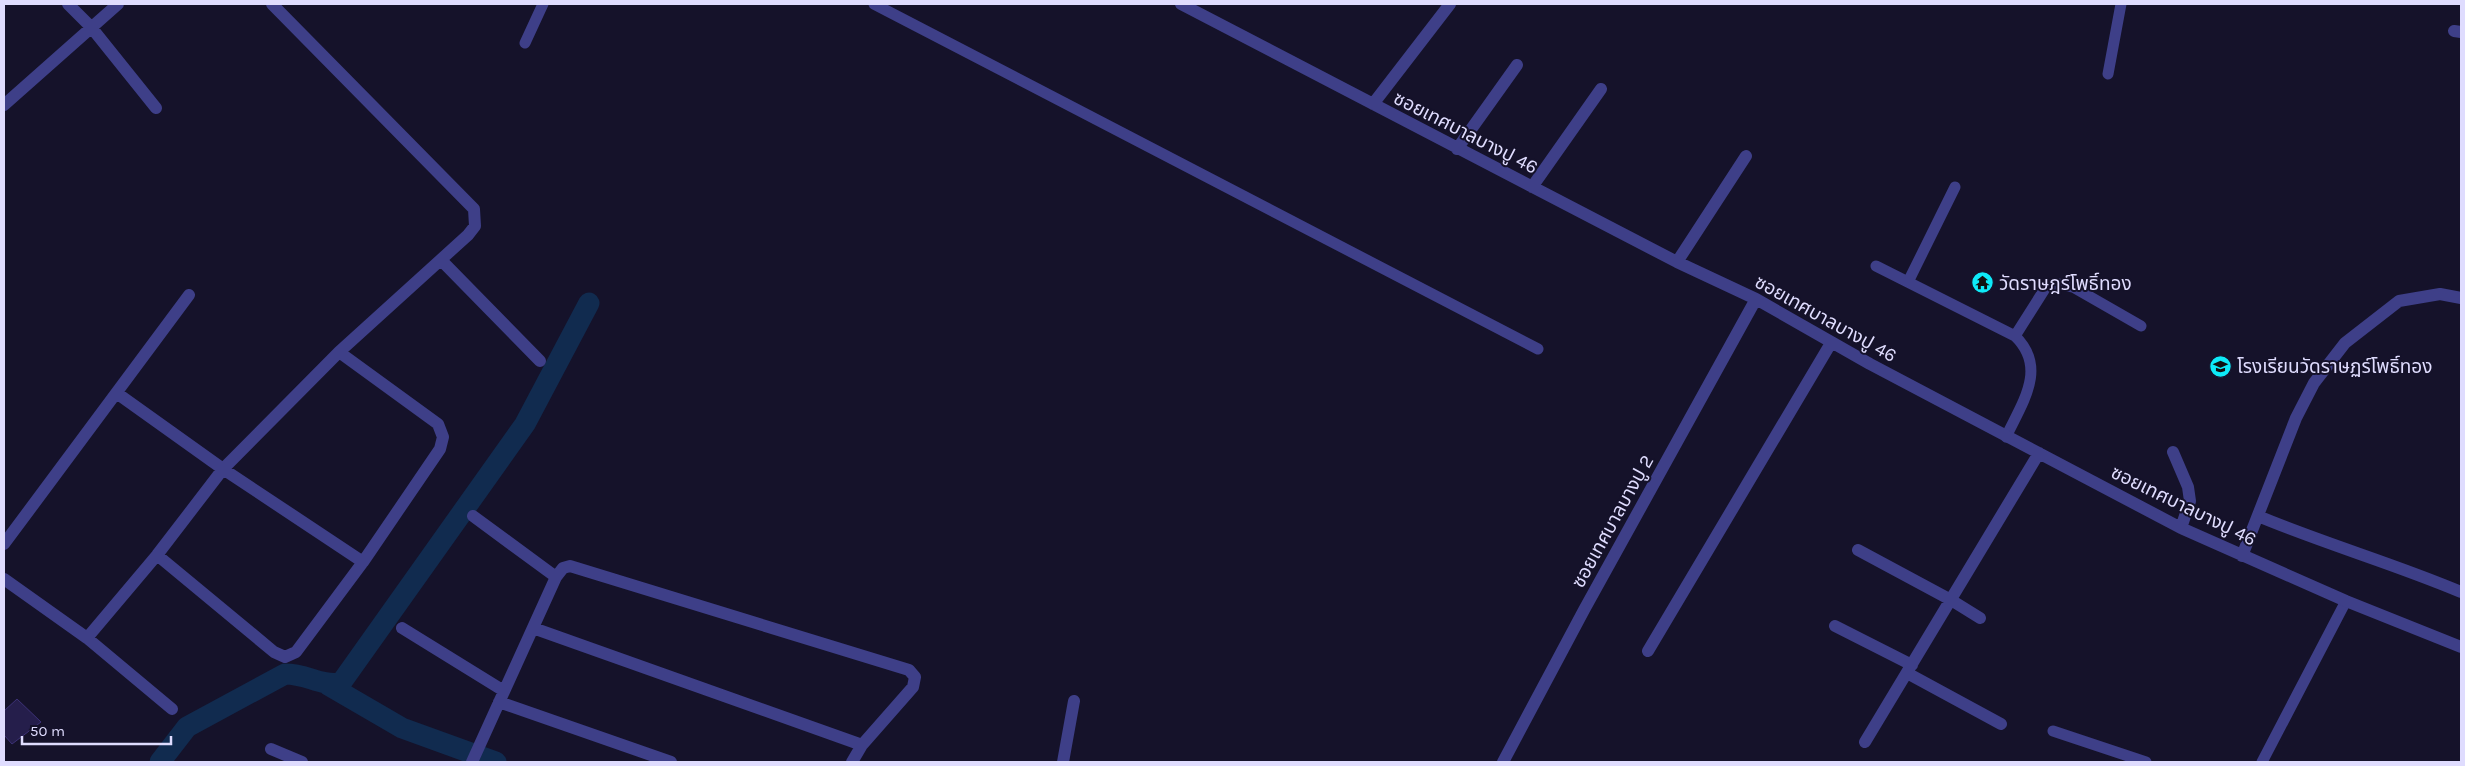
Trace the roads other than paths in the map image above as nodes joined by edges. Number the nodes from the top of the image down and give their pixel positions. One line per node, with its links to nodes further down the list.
1 (68, 4): 9 (street)
2 (118, 4): 9 (street)
3 (272, 4): 21 (street)
4 (543, 4): 10 (lane)
5 (874, 4): 31 (lane)
6 (1181, 4): 14 (street, ซอยเทศบาลบางปู 46)
7 (1450, 4): 14 (street)
8 (2121, 4): 12 (lane)
9 (91, 27): 15 (street); 16 (street)
10 (526, 43)
11 (1517, 65): 17 (street)
12 (2108, 74)
13 (1600, 88): 19 (street)
14 (1373, 104): 17 (street, ซอยเทศบาลบางปู 46)
15 (4, 105)
16 (156, 108)
17 (1457, 149): 19 (street, ซอยเทศบาลบางปู 46)
18 (1746, 156): 22 (street)
19 (1532, 187): 22 (street, ซอยเทศบาลบางปู 46)
20 (1955, 187): 24 (lane)
21 (441, 260): 32 (street); 33 (street)
22 (1676, 262): 27 (street, ซอยเทศบาลบางปู 46)
23 (1876, 266): 24 (lane)
24 (1908, 282): 29 (lane)
25 (189, 294): 34 (street)
26 (2461, 298): 40 (street)
27 (1756, 299): 30 (street, ซอยเทศบาลบางปู 46); 73 (street, ซอยเทศบาลบางปู 2)
28 (2141, 326): 29 (lane)
29 (2016, 336): 35 (lane)
30 (1830, 343): 35 (street, ซอยเทศบาลบางปู 46); 58 (street)
31 (1538, 349)
32 (340, 352): 38 (street); 46 (street)
33 (540, 361)
34 (118, 394): 38 (street); 42 (street)
35 (2006, 437): 37 (street, ซอยเทศบาลบางปู 46)
36 (2173, 452): 41 (street)
37 (2039, 453): 41 (street, ซอยเทศบาลบางปู 46); 50 (street)
38 (223, 469): 44 (street); 46 (street)
39 (473, 516): 47 (street)
40 (2258, 516): 45 (street); 49 (street)
41 (2181, 528): 45 (street, ซอยเทศบาลบางปู 46)
42 (4, 544)
43 (1858, 550): 50 (street)
44 (157, 555): 46 (street); 56 (street)
45 (2242, 556): 51 (street, ซอยเทศบาลบางปู 46)
46 (363, 562)
47 (556, 577): 55 (street); 66 (street)
48 (4, 579): 56 (street)
49 (2461, 592)
50 (1951, 600): 52 (street); 59 (street)
51 (2346, 601): 57 (street, ซอยเทศบาลบางปู 46); 75 (lane)
52 (1980, 618)
53 (1835, 626): 59 (street)
54 (402, 628): 60 (street)
55 (533, 628): 60 (street); 66 (street)
56 (87, 638): 62 (street)
57 (2461, 647)
58 (1648, 651)
59 (1910, 669): 63 (street); 65 (street)
60 (502, 697): 69 (street); 70 (street)
61 (1074, 701): 72 (street)
62 (172, 709)
63 (2001, 724)
64 (2052, 731): 74 (lane)
65 (1865, 742)
66 (862, 745): 71 (street)
67 (271, 749): 68 (street)
68 (302, 762)
69 (472, 762)
70 (671, 762)
71 (852, 762)
72 (1063, 762)
73 (1503, 762)
74 (2146, 762)
75 (2262, 762)

